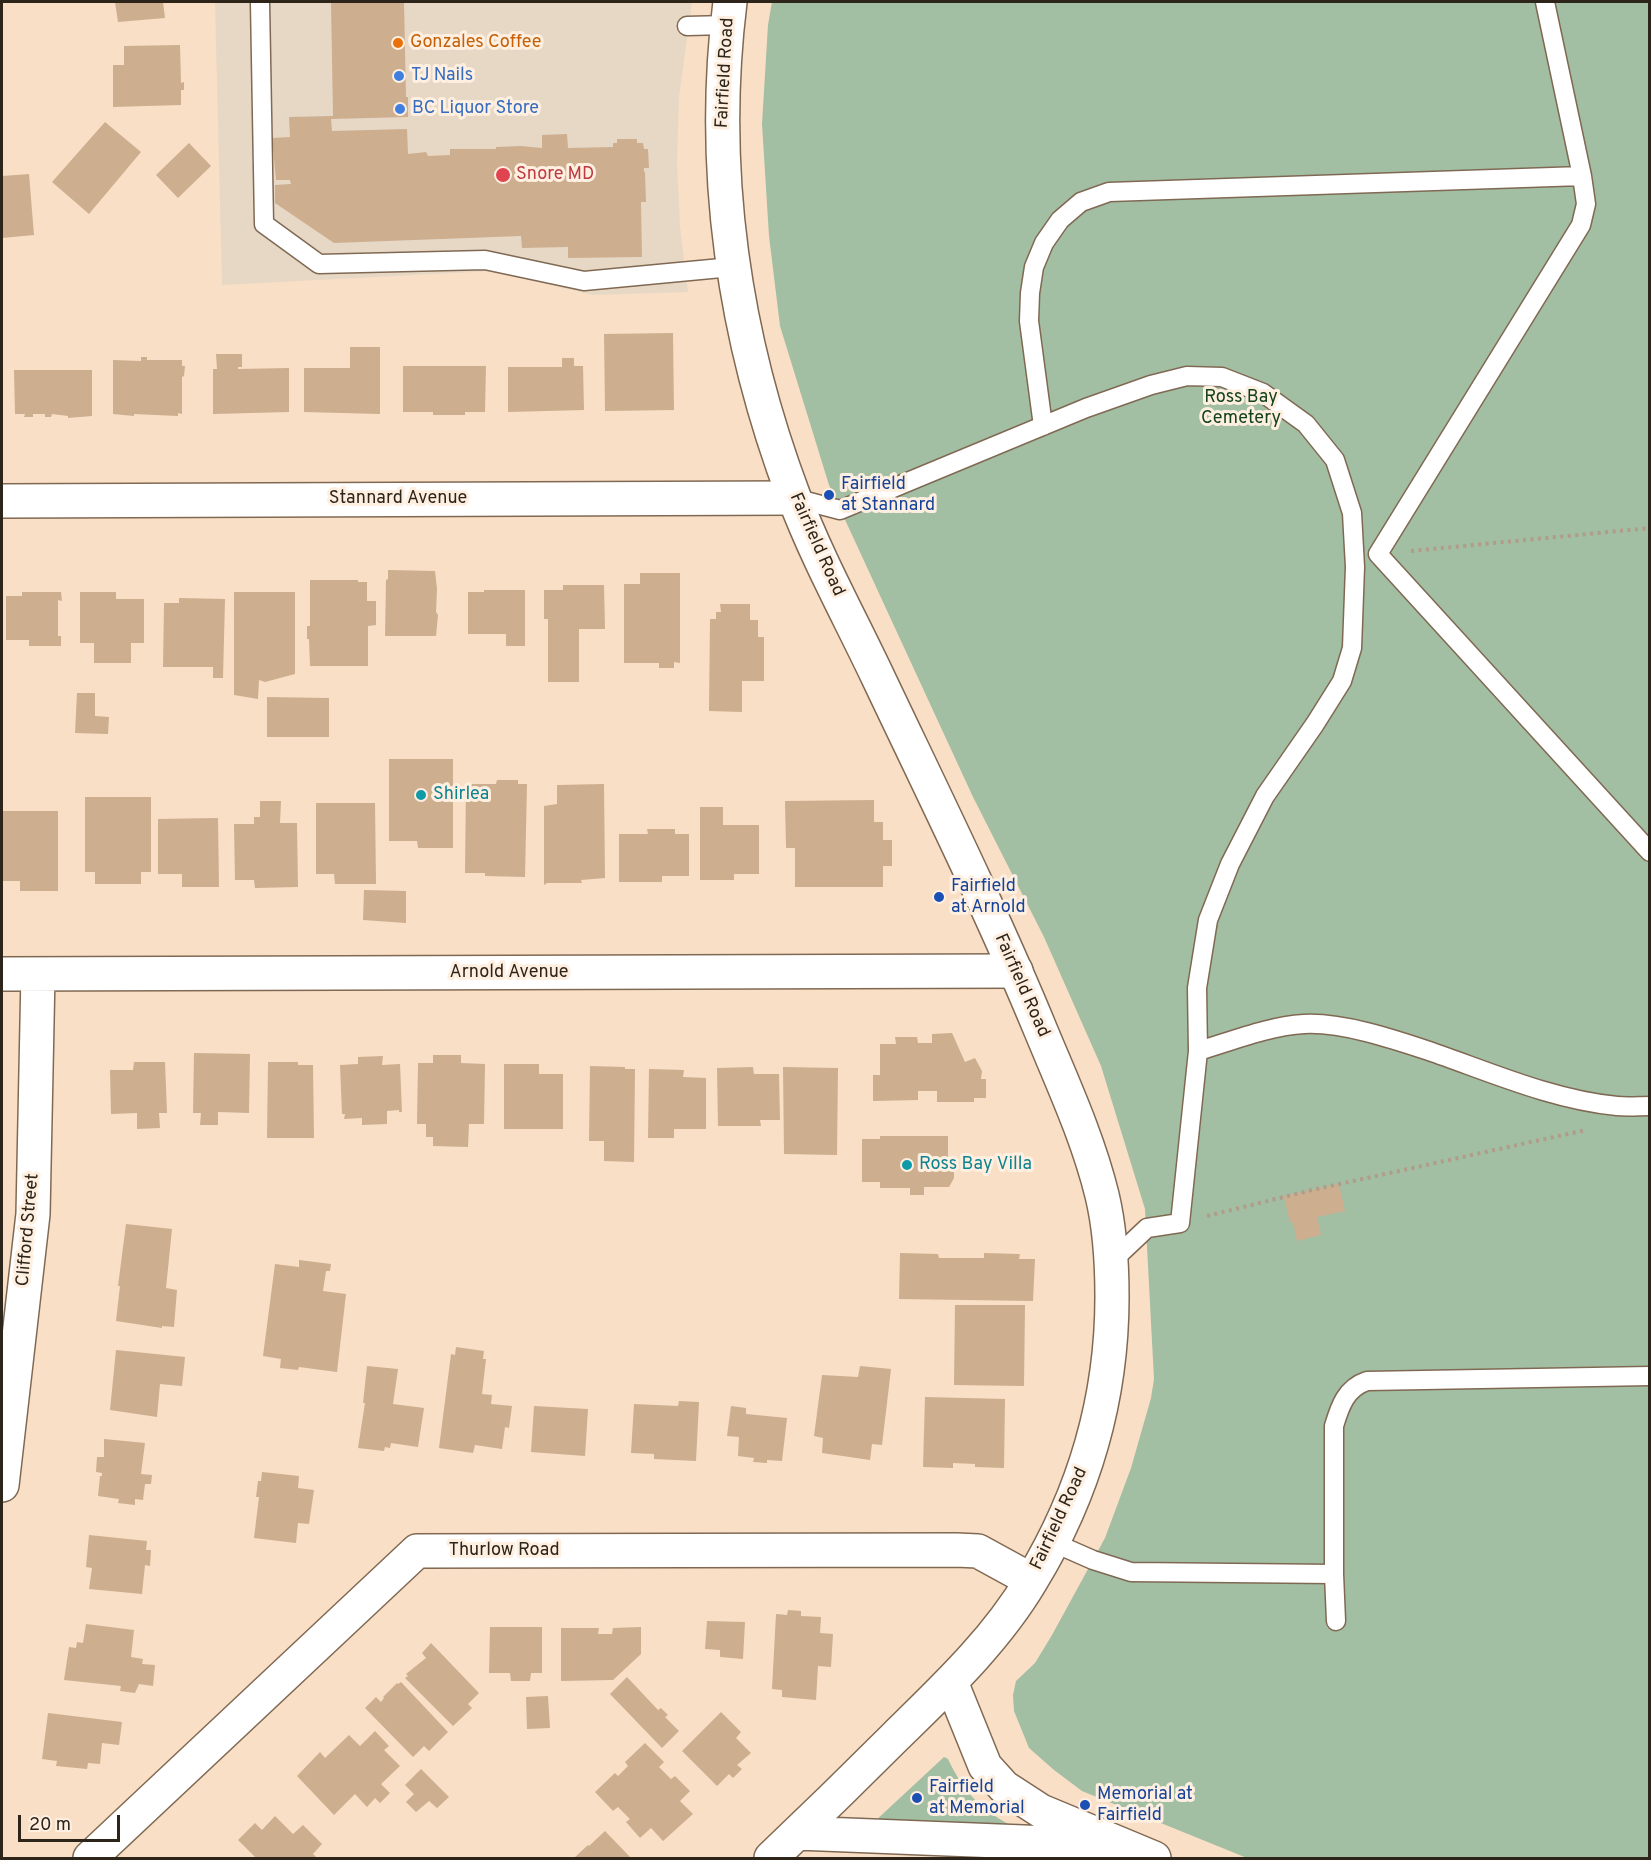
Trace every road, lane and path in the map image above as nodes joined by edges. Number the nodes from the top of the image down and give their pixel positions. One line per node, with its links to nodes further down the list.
1 (260, 2): 6 (lane)
2 (1545, 2): 5 (lane)
3 (729, 13): 4 (lane); 6 (street, Fairfield Road)
4 (687, 26)
5 (1582, 176): 7 (lane); 11 (lane)
6 (732, 267): 8 (street, Fairfield Road)
7 (1043, 426): 8 (lane); 12 (lane)
8 (794, 498): 9 (street, Stannard Avenue); 14 (street, Fairfield Road)
9 (2, 501)
10 (1650, 528): 11 (path)
11 (1378, 554): 12 (lane); 13 (lane)
12 (1354, 555): 17 (lane)
13 (1650, 852)
14 (1016, 972): 16 (street, Arnold Avenue); 21 (street, Fairfield Road)
15 (2, 974): 16 (street, Arnold Avenue)
16 (38, 974): 23 (street, Clifford Street)
17 (1198, 1051): 18 (lane); 20 (lane)
18 (1650, 1106)
19 (1587, 1129): 20 (path)
20 (1180, 1222): 21 (lane)
21 (1112, 1261): 24 (street, Fairfield Road)
22 (1650, 1376): 25 (lane)
23 (2, 1485)
24 (1052, 1542): 25 (lane); 26 (street, Fairfield Road)
25 (1334, 1574): 27 (lane)
26 (1031, 1580): 28 (street, Fairfield Road); 31 (street, Thurlow Road)
27 (1336, 1621)
28 (951, 1682): 29 (street, Fairfield Road); 30 (street)
29 (797, 1833): 30 (street); 32 (street, Fairfield Road)
30 (1124, 1846): 33 (street)
31 (90, 1858)
32 (771, 1858)
33 (1154, 1858)

